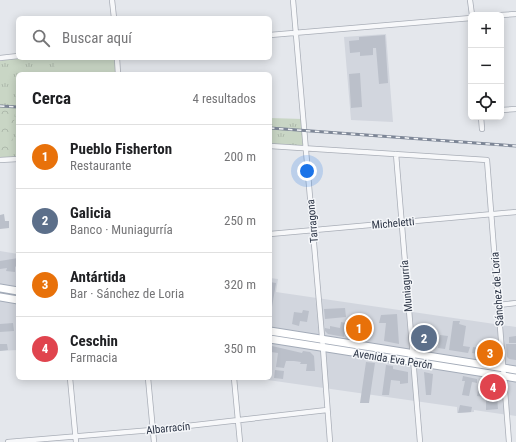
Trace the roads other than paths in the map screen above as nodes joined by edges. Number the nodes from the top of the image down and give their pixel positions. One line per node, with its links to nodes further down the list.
1 (112, 0): 7 (street)
2 (293, 0): 9 (street, Tarragona)
3 (470, 0): 4 (street)
4 (471, 12)
5 (516, 14): 6 (street)
6 (504, 15)
7 (114, 16)
8 (468, 16): 9 (street)
9 (296, 33): 10 (street); 20 (street, Tarragona)
10 (272, 35)
11 (16, 56): 12 (street)
12 (0, 58)
13 (117, 60): 14 (street)
14 (118, 72)
15 (516, 109): 16 (street)
16 (504, 110)
17 (481, 120): 18 (street)
18 (482, 129)
19 (272, 146): 20 (street)
20 (306, 149): 21 (street); 27 (street, Tarragona)
21 (396, 154): 25 (street, Sánchez de Loria); 26 (street, Muniagurría)
22 (16, 159): 23 (street)
23 (0, 160)
24 (516, 212): 25 (street, Micheletti)
25 (491, 214): 26 (street, Micheletti); 34 (street, Sánchez de Loria)
26 (401, 222): 27 (street, Micheletti); 39 (street, Muniagurría)
27 (312, 230): 28 (street, Micheletti); 37 (street, Tarragona)
28 (272, 234)
29 (0, 288): 30 (main road)
30 (16, 291)
31 (0, 297): 32 (main road)
32 (16, 300)
33 (516, 303): 34 (street)
34 (498, 305): 41 (street, Sánchez de Loria)
35 (272, 331): 37 (main road, Avenida Eva Perón)
36 (272, 339): 38 (main road, Avenida Eva Perón)
37 (323, 339): 38 (street, Tarragona); 39 (main road, Avenida Eva Perón)
38 (324, 348): 40 (main road, Avenida Eva Perón); 48 (street, Tarragona)
39 (412, 353): 40 (street, Muniagurría); 41 (main road, Avenida Eva Perón)
40 (413, 362): 43 (main road, Avenida Eva Perón); 57 (street, Muniagurría)
41 (503, 368): 42 (main road, Avenida Eva Perón); 43 (street, Sánchez de Loria)
42 (516, 370)
43 (504, 376): 44 (main road, Avenida Eva Perón); 58 (street, Sánchez de Loria)
44 (516, 378)
45 (70, 380): 51 (street)
46 (148, 380): 50 (street)
47 (234, 380): 49 (street)
48 (327, 410): 49 (street, Albarracín); 56 (street, Tarragona)
49 (238, 421): 50 (street, Albarracín); 55 (street)
50 (152, 430): 51 (street, Albarracín); 54 (street)
51 (75, 436): 52 (street, Albarracín); 53 (street)
52 (8, 442)
53 (76, 442)
54 (154, 442)
55 (240, 442)
56 (330, 442)
57 (420, 442)
58 (509, 442)

